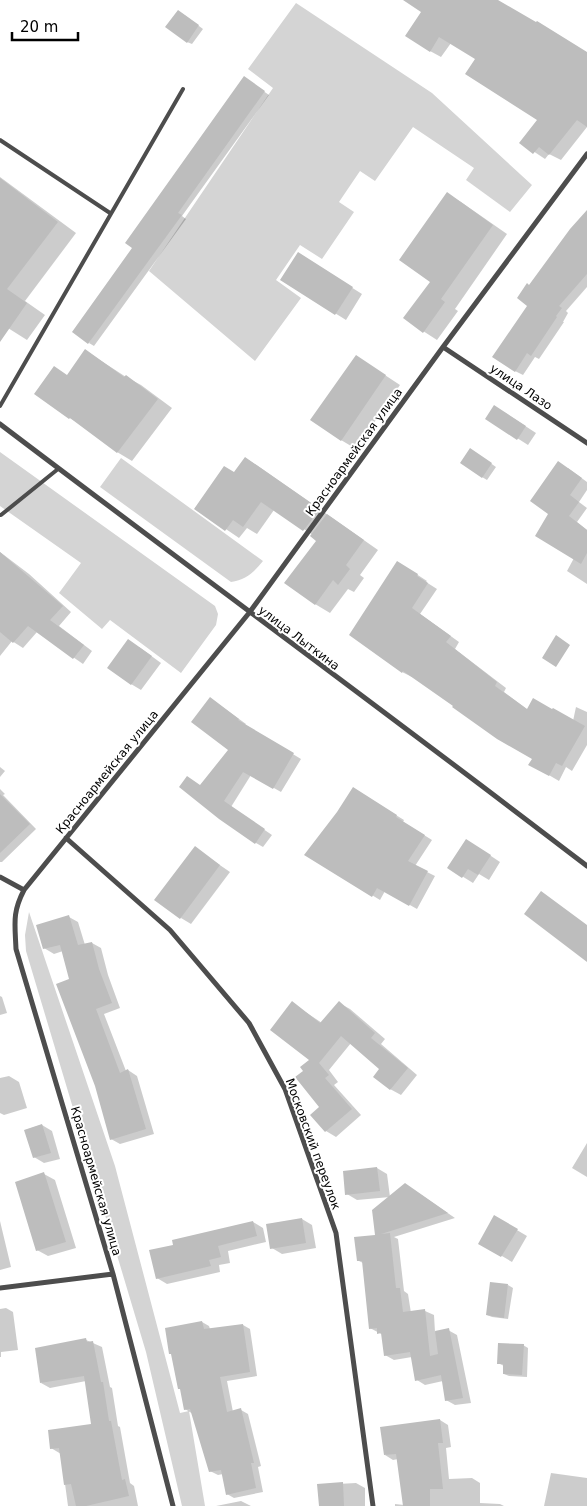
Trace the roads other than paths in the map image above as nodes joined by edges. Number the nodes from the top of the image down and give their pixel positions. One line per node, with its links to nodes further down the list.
1 (183, 89): 4 (lane)
2 (0, 140): 4 (lane)
3 (587, 154): 5 (street, Красноармейская улица)
4 (110, 214): 6 (lane)
5 (443, 346): 8 (street, улица Лазо); 11 (street, Красноармейская улица)
6 (0, 406)
7 (0, 424): 9 (street, улица Лыткина)
8 (587, 443)
9 (58, 469): 10 (lane); 11 (street, улица Лыткина)
10 (0, 515)
11 (249, 613): 12 (street, Красноармейская улица); 13 (street, улица Лыткина)
12 (66, 838): 15 (street, Красноармейская улица); 19 (street, Московский переулок)
13 (587, 866)
14 (0, 877): 15 (street)
15 (24, 890): 16 (street, Красноармейская улица)
16 (113, 1274): 17 (street); 18 (street, Красноармейская улица)
17 (0, 1288)
18 (173, 1506)
19 (373, 1506)

